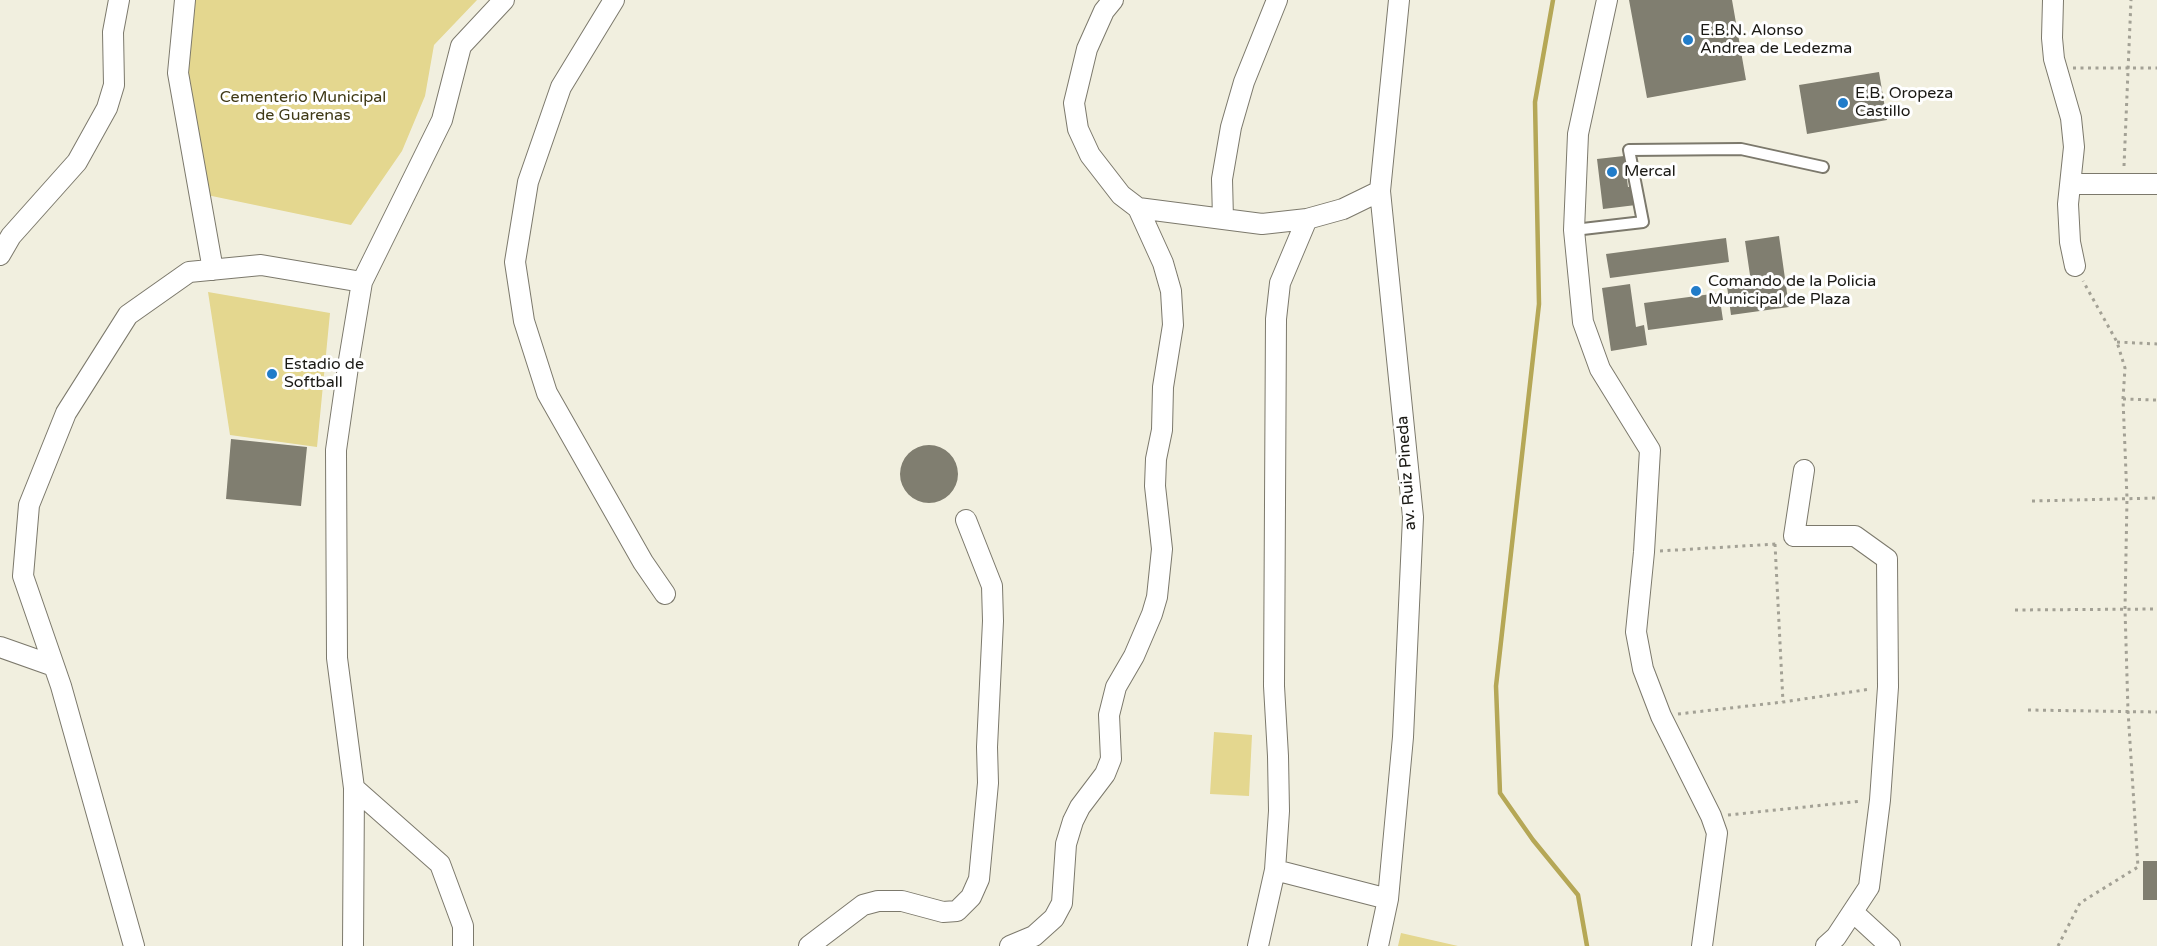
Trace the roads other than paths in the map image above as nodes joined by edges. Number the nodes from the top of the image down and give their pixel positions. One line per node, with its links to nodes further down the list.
1 (120, 0): 18 (street)
2 (185, 0): 20 (street)
3 (504, 0): 21 (street)
4 (614, 0): 24 (street)
5 (1113, 0): 14 (street)
6 (1277, 0): 15 (street)
7 (1399, 0): 13 (street, av. Ruiz Pineda)
8 (1606, 0): 17 (street)
9 (2053, 0): 11 (street)
10 (1824, 167): 17 (lane)
11 (2071, 184): 12 (street); 19 (street)
12 (2157, 184)
13 (1380, 191): 16 (street); 29 (street, av. Ruiz Pineda)
14 (1138, 208): 15 (street); 35 (street)
15 (1223, 219): 16 (street)
16 (1307, 219): 28 (street)
17 (1574, 230): 38 (street)
18 (0, 255)
19 (2075, 266)
20 (213, 270): 21 (street); 26 (street)
21 (362, 282): 27 (street)
22 (1804, 470): 30 (street)
23 (966, 520): 34 (street)
24 (665, 594)
25 (0, 647): 26 (street)
26 (54, 666): 31 (street)
27 (354, 788): 32 (street); 33 (street)
28 (1275, 870): 29 (street); 36 (street)
29 (1388, 899): 37 (street, av. Ruiz Pineda)
30 (1853, 912): 39 (street); 40 (street)
31 (134, 946)
32 (352, 946)
33 (463, 946)
34 (809, 946)
35 (1010, 946)
36 (1258, 946)
37 (1378, 946)
38 (1702, 946)
39 (1826, 946)
40 (1890, 946)

